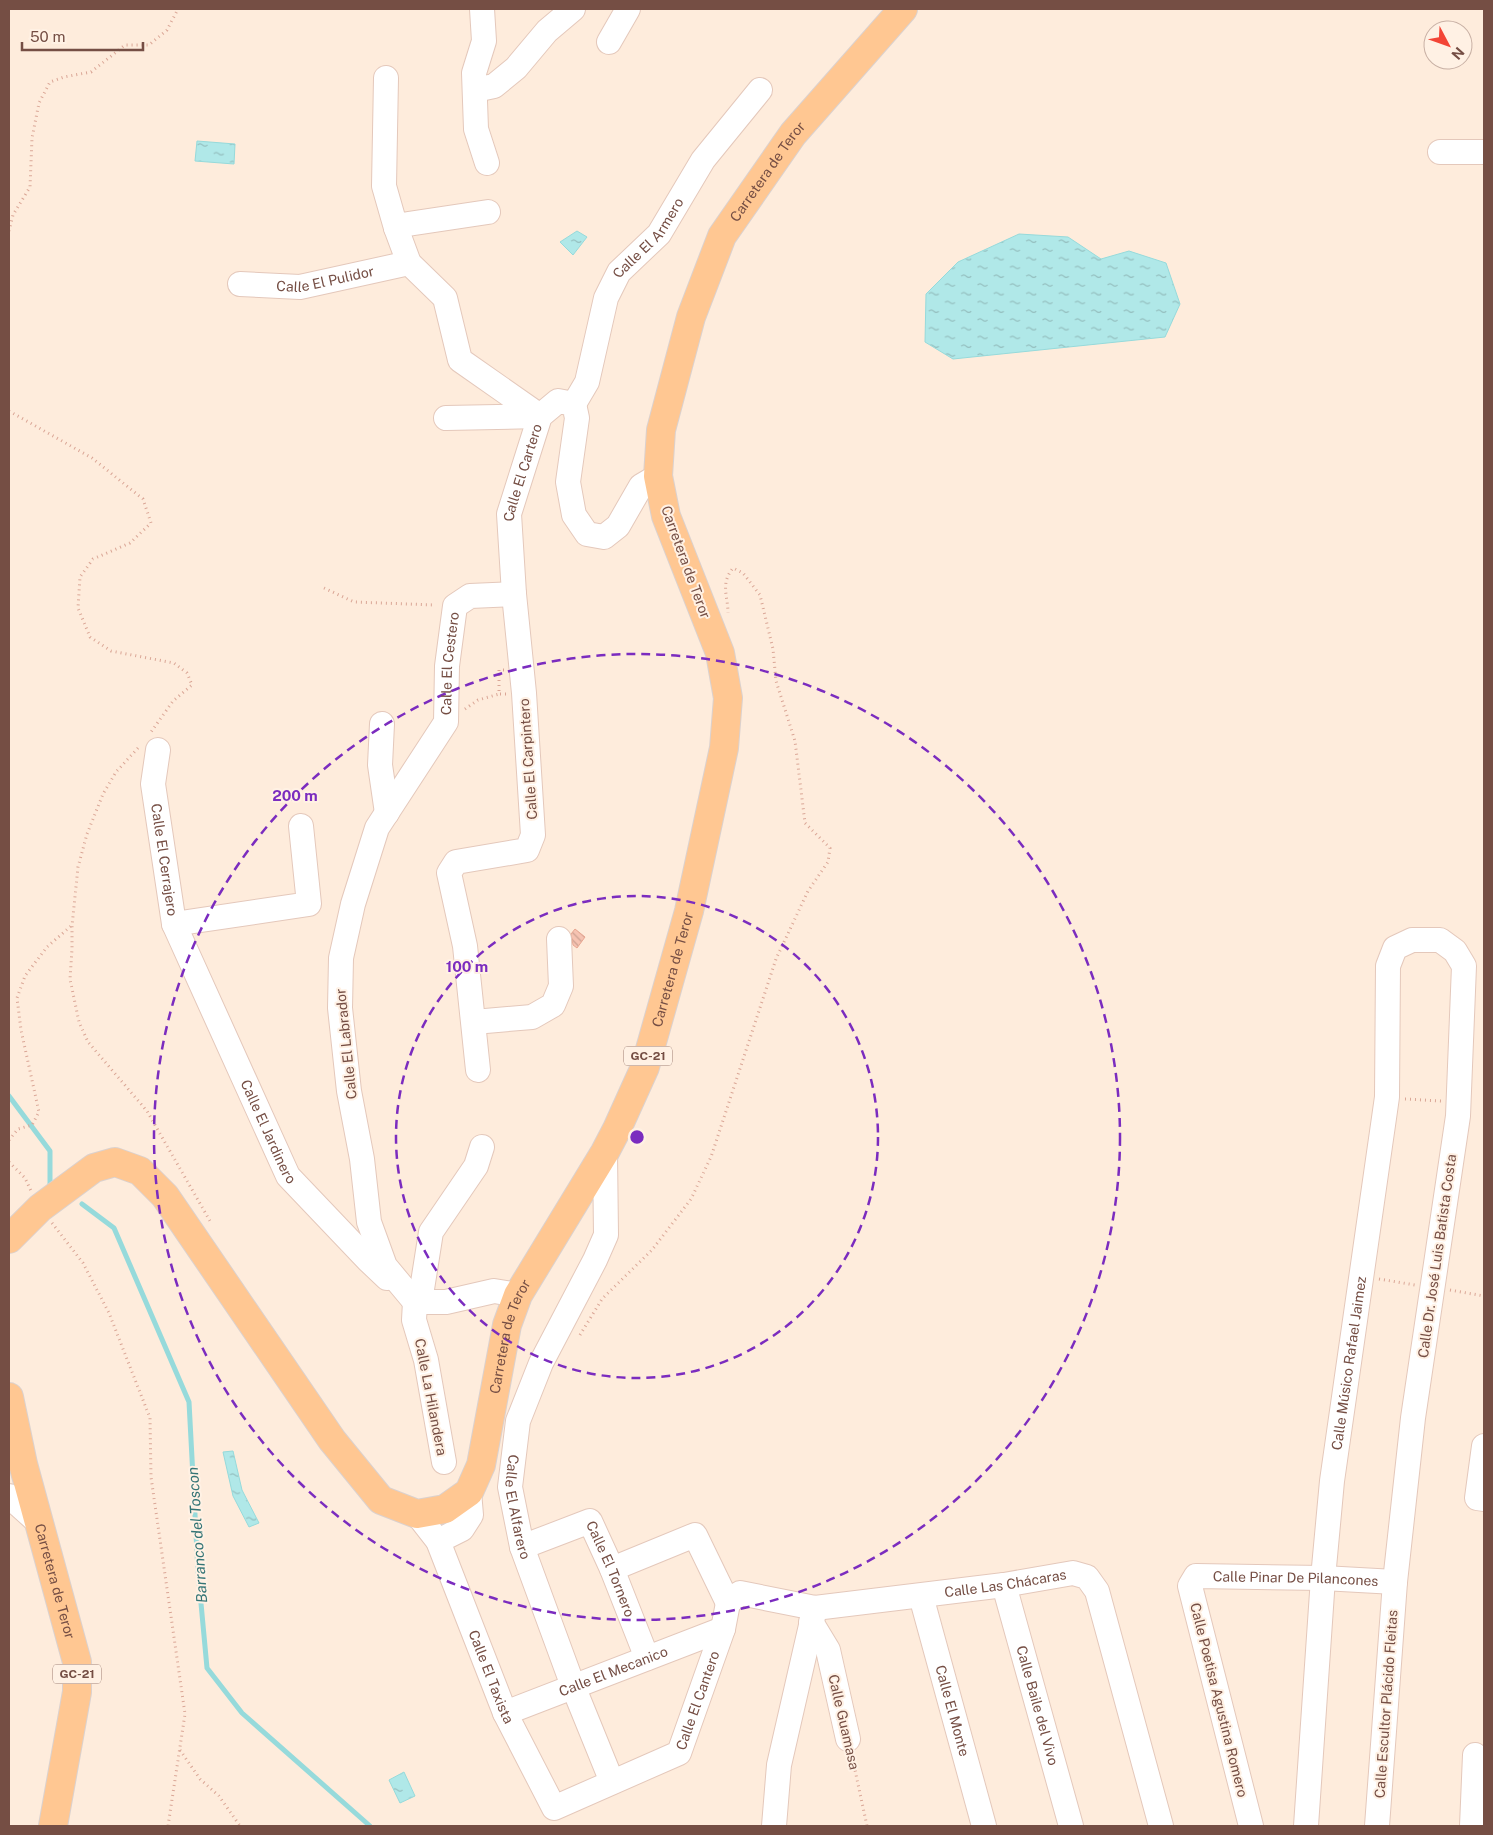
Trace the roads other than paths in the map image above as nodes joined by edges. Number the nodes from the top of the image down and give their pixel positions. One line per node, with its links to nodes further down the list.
1 (482, 9): 7 (street)
2 (573, 9): 7 (street)
3 (628, 9): 5 (street)
4 (903, 9): 19 (main road, Carretera de Teror / GC-21)
5 (609, 42)
6 (386, 78): 13 (street)
7 (476, 90): 11 (street)
8 (760, 90): 16 (street, Calle El Armero)
9 (1440, 152): 10 (street)
10 (1484, 152)
11 (487, 163)
12 (488, 212): 13 (street)
13 (396, 228): 14 (street)
14 (410, 263): 15 (street, Calle El Pulidor); 17 (street)
15 (240, 284)
16 (574, 404): 17 (street, Calle El Cartero); 19 (street)
17 (540, 416): 18 (street); 20 (street, Calle El Cartero)
18 (446, 418)
19 (658, 476): 32 (main road, Carretera de Teror / GC-21)
20 (514, 594): 21 (street, Calle El Cestero); 29 (street, Calle El Carpintero)
21 (446, 722): 24 (street, Calle El Labrador)
22 (382, 724): 24 (street)
23 (149, 743): 26 (street, Calle El Cerrajero)
24 (387, 813): 37 (street, Calle El Labrador)
25 (301, 826): 26 (street, Calle El Cerrajero)
26 (174, 924): 37 (street, Calle El Jardinero)
27 (559, 939): 29 (street)
28 (1440, 940): 51 (street, Calle Músico Rafael Jaimez); 52 (street, Calle Dr. José Luis Batista Costa)
29 (474, 1022): 30 (street)
30 (478, 1070)
31 (482, 1147): 37 (street)
32 (605, 1152): 33 (main road, Carretera de Teror / GC-21); 34 (street, Calle El Alfarero)
33 (577, 1198): 34 (street); 36 (main road, Carretera de Teror / GC-21)
34 (606, 1235): 48 (street, Calle El Alfarero)
35 (9, 1239): 45 (main road)
36 (518, 1295): 37 (street); 42 (main road, Carretera de Teror / GC-21)
37 (415, 1302): 40 (street, Calle La Hilandera)
38 (10, 1412): 41 (main road, Carretera de Teror / GC-21)
39 (1484, 1446): 44 (street)
40 (444, 1462)
41 (16, 1464): 46 (main road, Carretera de Teror / GC-21)
42 (469, 1492): 45 (main road); 47 (street)
43 (9, 1496): 46 (street)
44 (1484, 1499)
45 (417, 1514): 47 (street, Calle El Taxista)
46 (40, 1524): 65 (main road, Carretera de Teror / GC-21)
47 (438, 1541): 60 (street, Calle El Taxista)
48 (522, 1547): 49 (street, Calle El Tornero); 59 (street, Calle El Alfarero)
49 (612, 1569): 55 (street); 58 (street, Calle El Tornero)
50 (1196, 1576): 51 (street, Calle Pinar De Pilancones); 70 (street, Calle Poetisa Agustina Romero)
51 (1323, 1578): 52 (street, Calle Pinar De Pilancones); 71 (street, Calle Músico Rafael Jaimez)
52 (1395, 1582): 72 (street, Calle Escultor Plácido Fleitas)
53 (1004, 1586): 54 (street, Calle Las Chácaras); 68 (street, Calle Baile del Vivo); 69 (street, Calle Las Chácaras)
54 (921, 1596): 56 (street, Calle Las Chácaras); 67 (street, Calle El Monte)
55 (728, 1604): 56 (street, Calle Las Chácaras); 57 (street, Calle El Cantero)
56 (813, 1615): 61 (street, Calle Guamasa); 66 (street)
57 (723, 1629): 58 (street, Calle El Mecanico); 63 (street, Calle El Cantero)
58 (647, 1658): 59 (street, Calle El Mecanico)
59 (573, 1686): 60 (street, Calle El Mecanico); 63 (street, Calle El Alfarero)
60 (505, 1713): 64 (street, Calle El Taxista)
61 (848, 1739)
62 (1475, 1755): 73 (street)
63 (612, 1782): 64 (street, Calle El Cantero)
64 (554, 1808)
65 (52, 1826)
66 (774, 1826)
67 (984, 1826)
68 (1071, 1826)
69 (1161, 1826)
70 (1251, 1826)
71 (1306, 1826)
72 (1376, 1826)
73 (1472, 1826)

